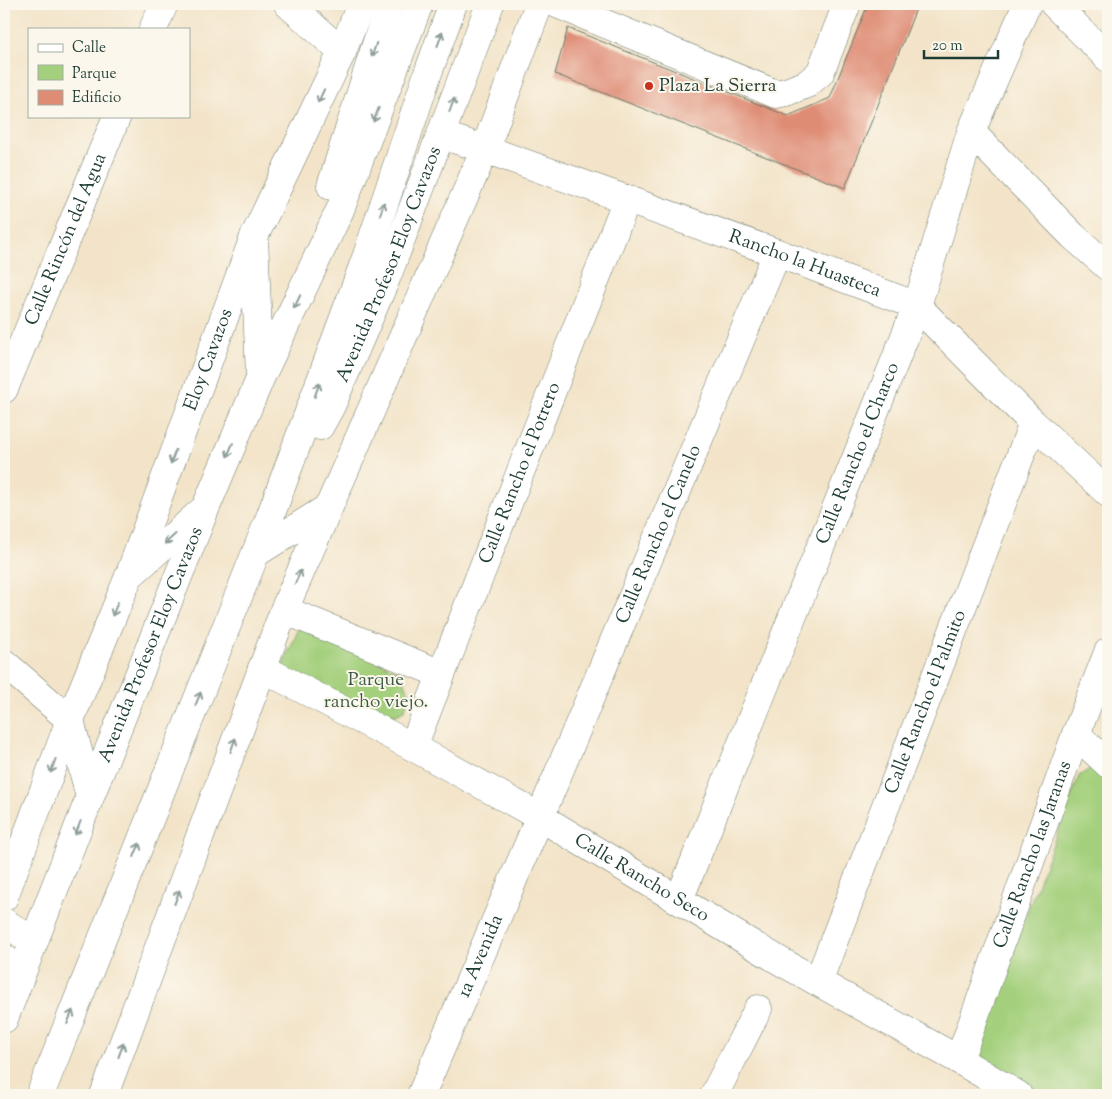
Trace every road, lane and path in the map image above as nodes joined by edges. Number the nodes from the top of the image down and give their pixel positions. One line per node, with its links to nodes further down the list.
1 (164, 4): 13 (street)
2 (288, 4): 14 (street)
3 (361, 4): 14 (street, Eloy Cavazos)
4 (389, 4): 24 (street, Avenida Profesor Eloy Cavazos, one-way to 24)
5 (418, 4): 24 (street, Avenida Profesor Eloy Cavazos, one-way to 24)
6 (453, 4): 32 (street, Avenida Profesor Eloy Cavazos, one-way to 6)
7 (490, 4): 18 (street, Avenida Profesor Eloy Cavazos, one-way to 7)
8 (539, 4): 19 (street)
9 (558, 4): 10 (street)
10 (847, 4)
11 (1027, 4): 17 (street, Calle Rancho el Charco)
12 (1054, 4): 15 (street)
13 (153, 28)
14 (342, 52): 21 (street, Eloy Cavazos, one-way to 21)
15 (1108, 58)
16 (116, 118): 27 (street, Calle Rincón del Agua)
17 (970, 132): 23 (street); 25 (street, Calle Rancho el Charco)
18 (441, 135): 19 (street, Rancho la Huasteca); 32 (street, Avenida Profesor Eloy Cavazos)
19 (485, 149): 20 (street, Rancho la Huasteca); 31 (street)
20 (628, 199): 22 (street, Rancho la Huasteca); 39 (street, Calle Rancho el Potrero)
21 (254, 237): 26 (street); 34 (street, Eloy Cavazos, one-way to 34)
22 (777, 252): 25 (street, Rancho la Huasteca); 45 (street, Calle Rancho el Canelo)
23 (1108, 267)
24 (310, 274): 26 (street, Avenida Profesor Eloy Cavazos, one-way to 26)
25 (918, 306): 28 (street, Rancho la Huasteca); 47 (street, Calle Rancho el Charco)
26 (260, 379): 30 (street, Avenida Profesor Eloy Cavazos, one-way to 30)
27 (4, 389)
28 (1033, 422): 29 (street, Rancho la Huasteca); 51 (street, Calle Rancho el Palmito)
29 (1108, 493)
30 (206, 507): 34 (street, one-way to 34); 44 (street, Avenida Profesor Eloy Cavazos)
31 (329, 507): 33 (street); 35 (street, one-way to 31)
32 (270, 518): 33 (street, Avenida Profesor Eloy Cavazos)
33 (256, 553): 54 (street, Avenida Profesor Eloy Cavazos, one-way to 33)
34 (128, 576): 40 (street, Eloy Cavazos, one-way to 40)
35 (284, 610): 38 (street); 39 (street)
36 (1108, 652): 41 (street, Calle Rancho las Jaranas)
37 (4, 663): 40 (street)
38 (262, 668): 42 (street, Calle Rancho Seco); 59 (street, one-way to 38)
39 (441, 674): 42 (street, Calle Rancho el Potrero)
40 (70, 720): 44 (street); 46 (street, Eloy Cavazos, one-way to 46)
41 (1076, 734): 43 (street); 55 (street, Calle Rancho las Jaranas)
42 (413, 747): 45 (street, Calle Rancho Seco)
43 (1108, 764)
44 (90, 797): 49 (street, Avenida Profesor Eloy Cavazos, one-way to 49)
45 (540, 817): 47 (street, Calle Rancho Seco); 60 (street, 1a Avenida)
46 (4, 897)
47 (679, 900): 51 (street, Calle Rancho Seco)
48 (4, 922): 49 (street)
49 (34, 942): 50 (street, Avenida Profesor Eloy Cavazos)
50 (13, 966): 53 (street, Avenida Profesor Eloy Cavazos)
51 (818, 982): 55 (street, Calle Rancho Seco)
52 (758, 1009): 61 (street)
53 (4, 1019)
54 (55, 1054): 57 (street, Avenida Profesor Eloy Cavazos); 58 (street)
55 (959, 1060): 56 (street, Calle Rancho Seco)
56 (1013, 1094)
57 (40, 1095)
58 (47, 1095)
59 (104, 1095)
60 (421, 1095)
61 (714, 1095)

